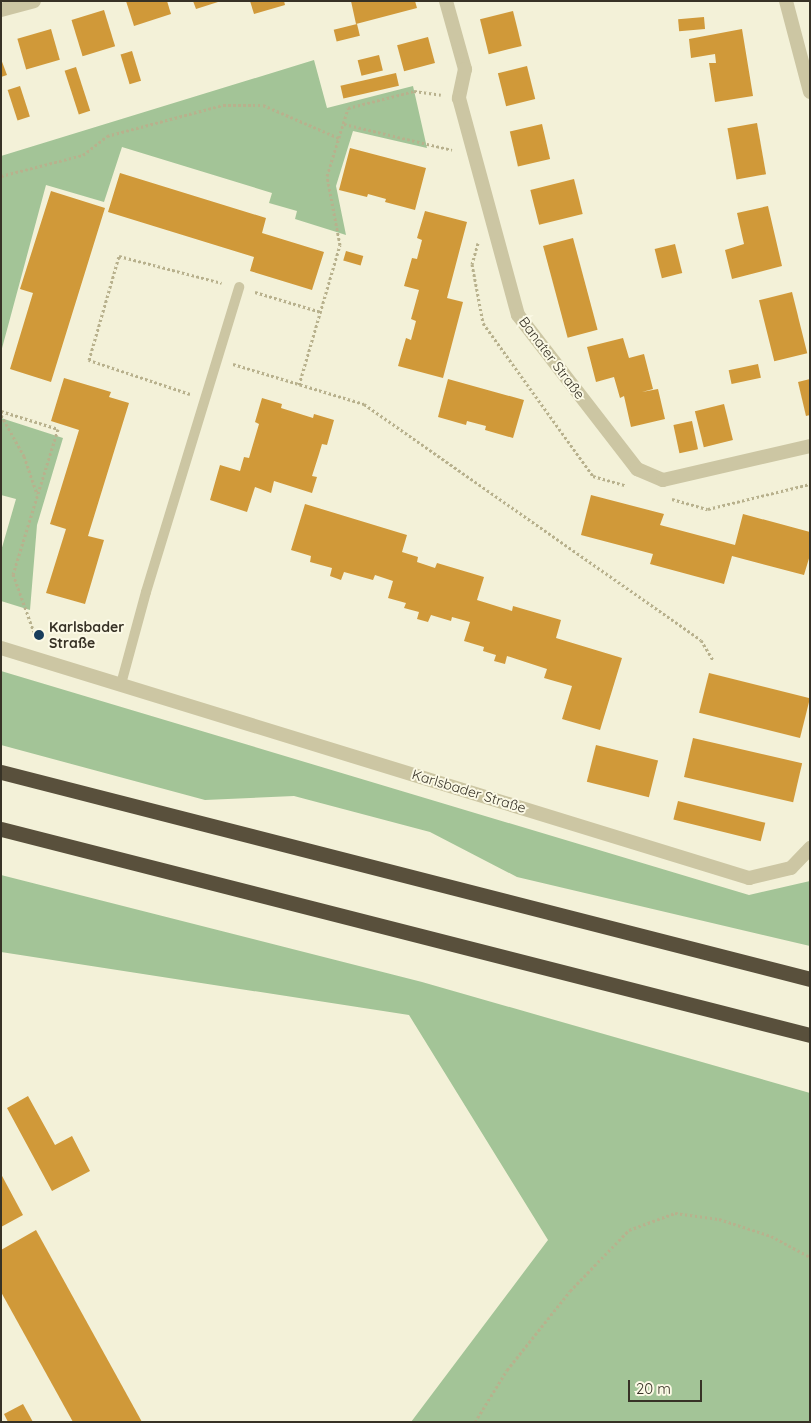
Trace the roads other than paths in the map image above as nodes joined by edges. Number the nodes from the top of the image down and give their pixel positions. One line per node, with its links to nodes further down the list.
1 (34, 1): 4 (street)
2 (446, 1): 7 (street, Banater Straße)
3 (786, 1): 5 (street)
4 (1, 10)
5 (810, 92)
6 (239, 287): 9 (lane)
7 (810, 446)
8 (1, 648): 9 (street, Karlsbader Straße)
9 (121, 684): 12 (street, Karlsbader Straße)
10 (1, 772): 13 (highway)
11 (1, 828): 14 (highway)
12 (810, 848)
13 (810, 979)
14 (810, 1035)

